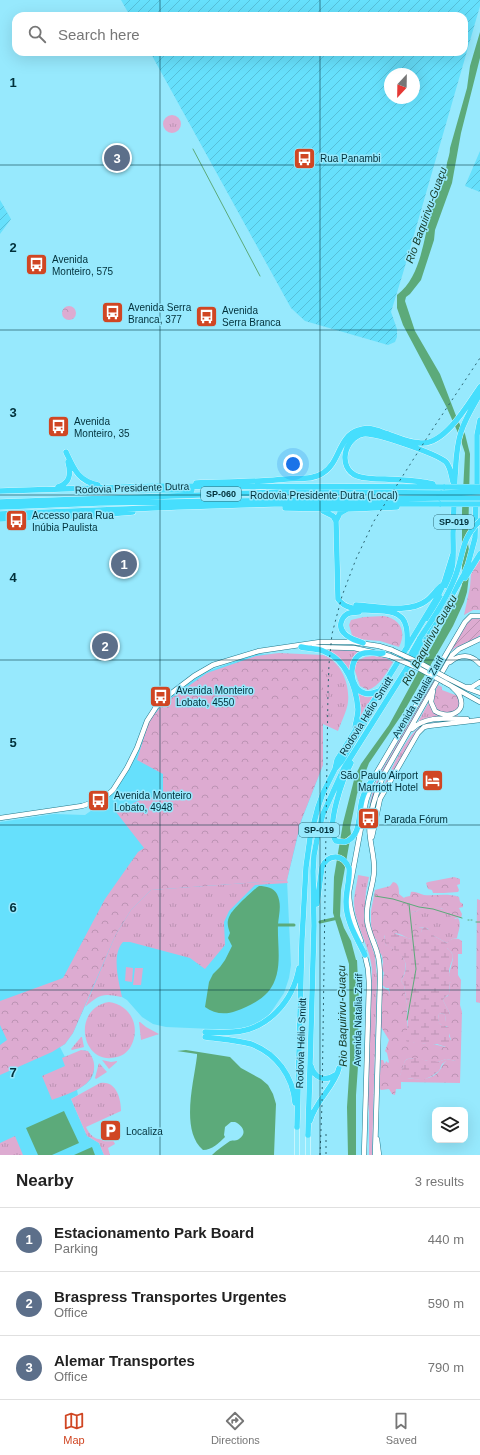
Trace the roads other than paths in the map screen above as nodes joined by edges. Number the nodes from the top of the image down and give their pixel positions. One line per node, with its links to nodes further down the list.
1 (480, 387): 5 (highway)
2 (480, 394): 10 (highway, Rodovia Hélio Smidt / SP-019)
3 (480, 420): 6 (highway, Rodovia Hélio Smidt / SP-019)
4 (480, 469): 6 (highway)
5 (154, 486): 8 (highway, Rodovia Presidente Dutra / SP-060); 14 (highway, Rodovia Presidente Dutra / SP-060)
6 (479, 486): 14 (highway, Rodovia Presidente Dutra / SP-060, bridge); 32 (highway, Rodovia Hélio Smidt / SP-019)
7 (108, 487): 8 (highway, Rodovia Presidente Dutra / SP-060); 9 (highway, Rodovia Presidente Dutra / SP-060); 9 (highway)
8 (129, 487): 12 (highway)
9 (50, 489): 11 (highway, Rodovia Presidente Dutra / SP-060)
10 (455, 490): 14 (highway); 28 (highway, Rodovia Hélio Smidt / SP-019)
11 (0, 491)
12 (274, 492): 14 (highway, Rodovia Presidente Dutra / SP-060); 16 (highway, Rodovia Presidente Dutra / SP-060)
13 (480, 492): 14 (highway, Rodovia Presidente Dutra / SP-060, bridge)
14 (442, 493): 15 (highway, Rodovia Presidente Dutra / SP-060, bridge); 18 (highway, Rodovia Presidente Dutra (Local) / SP-060); 19 (highway, Rodovia Presidente Dutra (Local) / SP-060, bridge); 20 (highway, Rodovia Presidente Dutra / SP-060)
15 (480, 498)
16 (0, 502)
17 (274, 504): 18 (highway, Rodovia Presidente Dutra (Local) / SP-060); 21 (highway, Rodovia Presidente Dutra (Local) / SP-060); 22 (highway)
18 (404, 504): 23 (highway)
19 (480, 504)
20 (0, 507)
21 (177, 507): 24 (highway, Rodovia Presidente Dutra (Local) / SP-060); 25 (highway)
22 (319, 509): 23 (highway); 26 (highway)
23 (347, 509): 26 (highway)
24 (0, 514)
25 (0, 519)
26 (336, 521): 30 (highway)
27 (480, 521): 35 (highway, bridge)
28 (453, 554): 31 (highway, Rodovia Hélio Smidt / SP-019); 44 (highway, Rodovia Hélio Smidt / SP-019)
29 (480, 554): 32 (highway)
30 (337, 580): 31 (highway); 33 (highway)
31 (444, 583): 40 (highway, Rodovia Hélio Smidt / SP-019)
32 (445, 607): 45 (highway, Rodovia Hélio Smidt / SP-019)
33 (378, 610): 37 (highway); 40 (highway)
34 (480, 616): 58 (main road, Avenida Natalia Zarif)
35 (419, 640): 44 (highway); 45 (highway)
36 (480, 640): 42 (main road, Avenida Natalia Zarif)
37 (363, 643): 38 (main road); 48 (main road, bridge)
38 (289, 646): 39 (main road); 59 (main road)
39 (302, 647): 41 (main road); 54 (highway)
40 (407, 649): 50 (highway, Rodovia Hélio Smidt / SP-019)
41 (383, 653): 49 (main road, bridge); 50 (highway)
42 (447, 664): 43 (main road); 47 (main road, Avenida Natalia Zarif)
43 (480, 664)
44 (397, 668): 57 (highway, Rodovia Hélio Smidt / SP-019)
45 (404, 672): 56 (highway, Rodovia Hélio Smidt / SP-019)
46 (480, 682): 48 (main road)
47 (435, 684): 49 (main road); 55 (main road, Avenida Natalia Zarif)
48 (463, 686): 51 (main road)
49 (452, 687): 52 (main road)
50 (379, 692): 54 (highway, Rodovia Hélio Smidt / SP-019)
51 (480, 693)
52 (480, 702)
53 (480, 720): 55 (main road); 60 (main road)
54 (354, 732): 57 (highway, Rodovia Hélio Smidt / SP-019)
55 (405, 736): 60 (main road, Avenida Natalia Zarif)
56 (360, 743): 58 (highway); 61 (highway, Rodovia Hélio Smidt / SP-019)
57 (335, 769): 62 (highway, Rodovia Hélio Smidt / SP-019)
58 (374, 777): 63 (main road, Avenida Natalia Zarif)
59 (0, 818)
60 (372, 843): 65 (main road, Avenida Natalia Zarif)
61 (314, 926): 63 (highway); 64 (highway, Rodovia Hélio Smidt / SP-019)
62 (302, 940): 66 (highway, Rodovia Hélio Smidt / SP-019); 66 (highway)
63 (365, 955): 70 (main road, Avenida Natalia Zarif)
64 (310, 1053): 67 (highway, Rodovia Hélio Smidt / SP-019); 67 (highway)
65 (375, 1123): 71 (main road, Avenida Natalia Zarif); 72 (main road)
66 (297, 1127): 68 (main road, Rodovia Hélio Smidt / SP-019)
67 (308, 1135): 69 (main road, Rodovia Hélio Smidt / SP-019)
68 (296, 1155)
69 (308, 1155)
70 (364, 1155)
71 (375, 1155)
72 (379, 1155)

